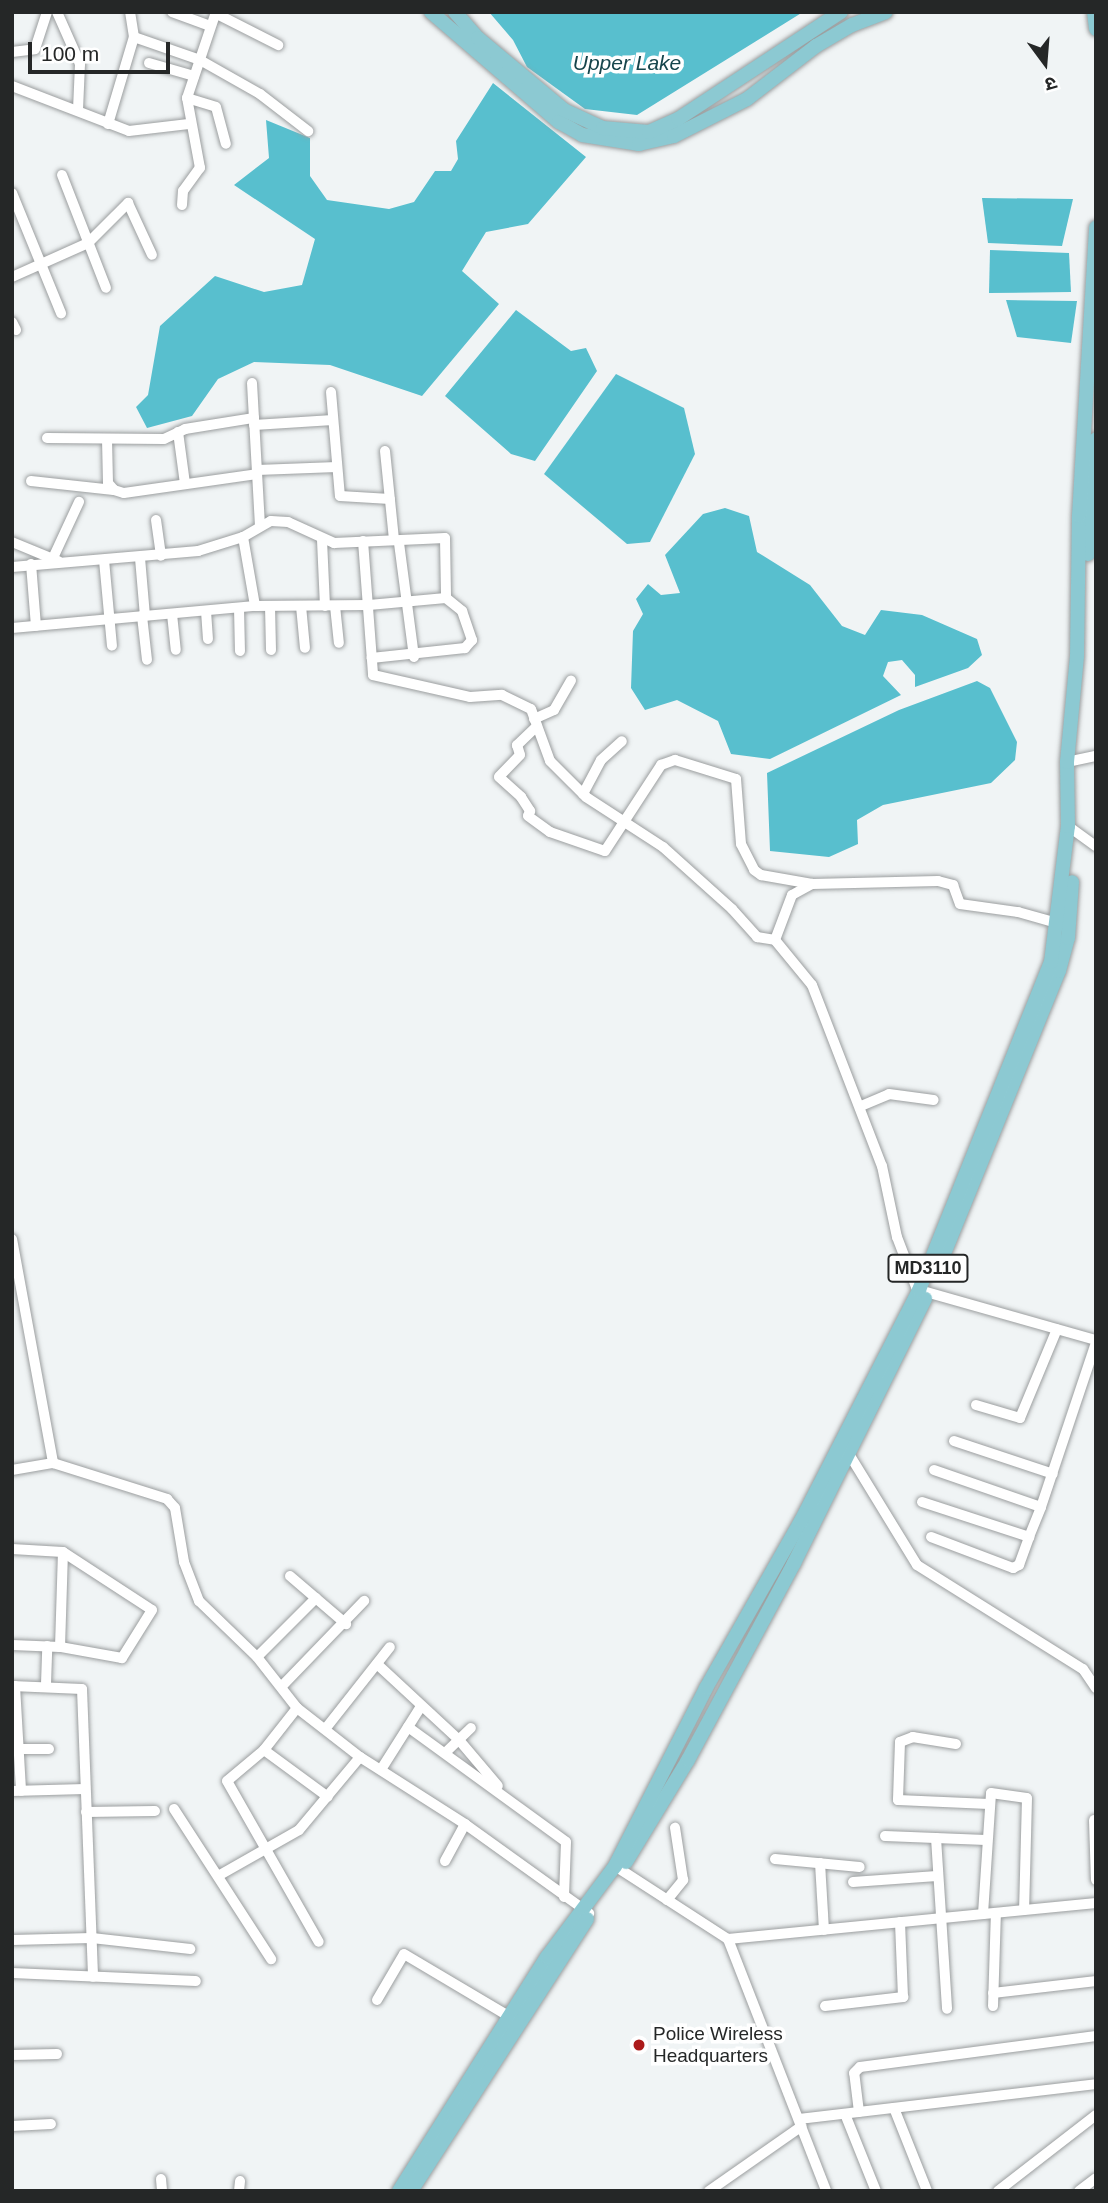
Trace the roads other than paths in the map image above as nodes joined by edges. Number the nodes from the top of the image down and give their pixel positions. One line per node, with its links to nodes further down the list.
1 (47, 12): 15 (street)
2 (58, 12): 21 (street)
3 (130, 12): 13 (street)
4 (172, 12): 11 (street)
5 (431, 12): 8 (main road)
6 (455, 12): 7 (main road)
7 (841, 12)
8 (886, 12)
9 (1094, 12): 12 (main road)
10 (215, 13): 11 (street); 14 (street)
11 (210, 26): 16 (street)
12 (1096, 29)
13 (134, 37): 16 (street); 22 (street)
14 (278, 45)
15 (12, 52)
16 (200, 60): 18 (street); 24 (street)
17 (149, 63): 18 (street)
18 (194, 76): 20 (street)
19 (12, 86): 21 (street)
20 (187, 98): 23 (street); 25 (street)
21 (78, 110): 22 (street)
22 (108, 124): 23 (street)
23 (189, 124): 28 (street)
24 (308, 131)
25 (226, 144)
26 (61, 175): 30 (street)
27 (12, 193): 32 (street)
28 (182, 205)
29 (1096, 228): 93 (main road, MD3110)
30 (88, 243): 31 (street); 32 (street); 34 (street)
31 (152, 255)
32 (41, 263): 33 (street); 35 (street)
33 (12, 277)
34 (106, 288)
35 (61, 313)
36 (252, 383): 39 (street)
37 (331, 391): 38 (street)
38 (333, 420): 39 (street); 45 (street)
39 (254, 422): 40 (street); 46 (street)
40 (178, 432): 42 (street); 48 (street)
41 (47, 438): 42 (street)
42 (107, 439): 49 (street)
43 (1096, 439): 93 (main road, MD3110)
44 (384, 451): 50 (street)
45 (337, 467): 46 (street); 50 (street)
46 (257, 472): 48 (street); 53 (street)
47 (31, 481): 49 (street)
48 (185, 484): 49 (street)
49 (114, 490)
50 (390, 499): 58 (street)
51 (79, 502): 61 (street)
52 (156, 520): 59 (street)
53 (260, 525): 54 (street); 55 (street)
54 (243, 537): 59 (street); 71 (street)
55 (322, 540): 56 (street); 70 (street)
56 (363, 541): 58 (street); 67 (street)
57 (12, 542): 61 (street)
58 (397, 542): 65 (street); 66 (street)
59 (160, 556): 60 (street)
60 (140, 558): 62 (street); 75 (street)
61 (56, 560): 62 (street); 63 (street)
62 (104, 560): 76 (street)
63 (31, 564): 64 (street); 77 (street)
64 (12, 567)
65 (446, 598): 66 (street); 86 (street)
66 (407, 599): 67 (street); 86 (street)
67 (369, 605): 70 (street); 87 (street)
68 (270, 606): 69 (street); 71 (street); 84 (street)
69 (301, 606): 70 (street); 82 (street)
70 (330, 606): 80 (street)
71 (255, 607): 72 (street)
72 (239, 608): 73 (street); 85 (street)
73 (206, 611): 74 (street); 79 (street)
74 (172, 614): 75 (street); 83 (street)
75 (144, 616): 76 (street); 88 (street)
76 (109, 619): 77 (street); 81 (street)
77 (36, 625): 78 (street)
78 (12, 628)
79 (208, 639)
80 (339, 643)
81 (111, 646)
82 (305, 648)
83 (176, 650)
84 (271, 650)
85 (240, 651)
86 (414, 657): 87 (street)
87 (372, 658): 90 (street)
88 (147, 660)
89 (571, 680): 90 (street)
90 (536, 722): 94 (street); 95 (street)
91 (622, 741): 94 (street)
92 (1096, 756): 93 (street)
93 (1072, 761): 96 (main road, MD3110)
94 (583, 794): 95 (street)
95 (626, 823): 98 (street); 100 (street)
96 (1072, 827): 97 (street); 99 (main road, MD3110); 104 (main road, MD3110)
97 (1096, 846)
98 (812, 884): 99 (street); 100 (street)
99 (1057, 923): 104 (main road, MD3110)
100 (775, 940): 102 (street)
101 (934, 1100): 102 (street)
102 (861, 1106): 104 (street)
103 (12, 1239): 110 (street)
104 (921, 1291): 105 (street); 109 (main road, MD3110); 167 (main road, MD3110)
105 (1057, 1329): 106 (street); 107 (street)
106 (1096, 1342): 113 (street)
107 (976, 1405)
108 (954, 1441): 113 (street)
109 (849, 1454): 133 (street); 167 (main road, MD3110)
110 (52, 1463): 111 (street); 128 (street)
111 (12, 1470)
112 (934, 1470): 115 (street)
113 (1053, 1474): 115 (street)
114 (922, 1502): 117 (street)
115 (1041, 1507): 117 (street)
116 (931, 1537): 117 (street)
117 (1029, 1537)
118 (12, 1549): 119 (street)
119 (63, 1552): 126 (street); 126 (street)
120 (289, 1576): 121 (street)
121 (316, 1598): 123 (street); 128 (street)
122 (364, 1601): 123 (street)
123 (346, 1624): 131 (street)
124 (12, 1644): 125 (street)
125 (47, 1646): 126 (street); 130 (street)
126 (60, 1647)
127 (390, 1647): 129 (street)
128 (257, 1657): 131 (street)
129 (377, 1664): 135 (street); 137 (street)
130 (46, 1684): 132 (street); 147 (street)
131 (283, 1685): 134 (street)
132 (14, 1686): 141 (street)
133 (1096, 1688)
134 (297, 1708): 137 (street); 143 (street)
135 (420, 1708): 136 (street); 139 (street)
136 (408, 1727): 144 (street); 146 (street)
137 (326, 1728): 145 (street)
138 (471, 1728): 139 (street)
139 (459, 1740): 144 (street); 150 (street)
140 (956, 1744): 151 (street)
141 (18, 1749): 142 (street); 148 (street)
142 (49, 1749)
143 (264, 1750): 149 (street); 161 (street)
144 (446, 1753): 150 (street)
145 (360, 1757): 146 (street); 149 (street)
146 (382, 1768): 156 (street)
147 (85, 1789): 148 (street); 154 (street)
148 (17, 1791)
149 (328, 1797): 161 (street)
150 (509, 1799): 172 (street)
151 (989, 1804): 160 (street); 175 (street)
152 (174, 1809): 168 (street)
153 (155, 1811): 154 (street)
154 (86, 1812): 182 (street)
155 (1094, 1819): 164 (street)
156 (465, 1824): 163 (street); 172 (street)
157 (675, 1828): 173 (street)
158 (885, 1836): 159 (street)
159 (936, 1838): 160 (street); 169 (street)
160 (986, 1840): 178 (street)
161 (270, 1850): 168 (street); 185 (street)
162 (775, 1859): 165 (street)
163 (445, 1861)
164 (1095, 1861): 170 (street)
165 (820, 1863): 166 (street); 181 (street)
166 (860, 1867)
167 (618, 1868): 173 (street); 176 (main road, MD3110)
168 (218, 1876): 187 (street)
169 (937, 1876): 171 (street); 179 (street)
170 (1096, 1880)
171 (853, 1882)
172 (564, 1897): 176 (street)
173 (667, 1900): 183 (street)
174 (1096, 1903): 175 (street)
175 (1024, 1910): 177 (street)
176 (586, 1912): 197 (main road, MD3110)
177 (996, 1913): 178 (street); 192 (street)
178 (983, 1914): 179 (street)
179 (941, 1918): 180 (street); 196 (street)
180 (900, 1922): 181 (street); 194 (street)
181 (824, 1930): 183 (street)
182 (92, 1938): 184 (street); 186 (street); 189 (street)
183 (728, 1939): 206 (street)
184 (12, 1940)
185 (319, 1941)
186 (190, 1949)
187 (271, 1959)
188 (12, 1973): 189 (street)
189 (93, 1977): 190 (street)
190 (196, 1980)
191 (1096, 1981): 192 (street)
192 (993, 1993): 195 (street)
193 (377, 2000): 197 (street)
194 (825, 2006)
195 (993, 2006)
196 (947, 2009)
197 (512, 2020): 210 (main road, MD3110); 211 (main road, MD3110)
198 (1096, 2036): 203 (street)
199 (57, 2054): 200 (street)
200 (12, 2055)
201 (1096, 2084): 202 (street)
202 (894, 2108): 203 (street); 215 (street)
203 (859, 2112): 204 (street)
204 (845, 2114): 206 (street); 214 (street)
205 (1096, 2115): 216 (street)
206 (800, 2122): 212 (street); 213 (street)
207 (51, 2124): 208 (street)
208 (12, 2126)
209 (1096, 2178): 217 (street)
210 (399, 2191)
211 (411, 2191)
212 (709, 2191)
213 (825, 2191)
214 (876, 2191)
215 (927, 2191)
216 (998, 2191)
217 (1079, 2191)

